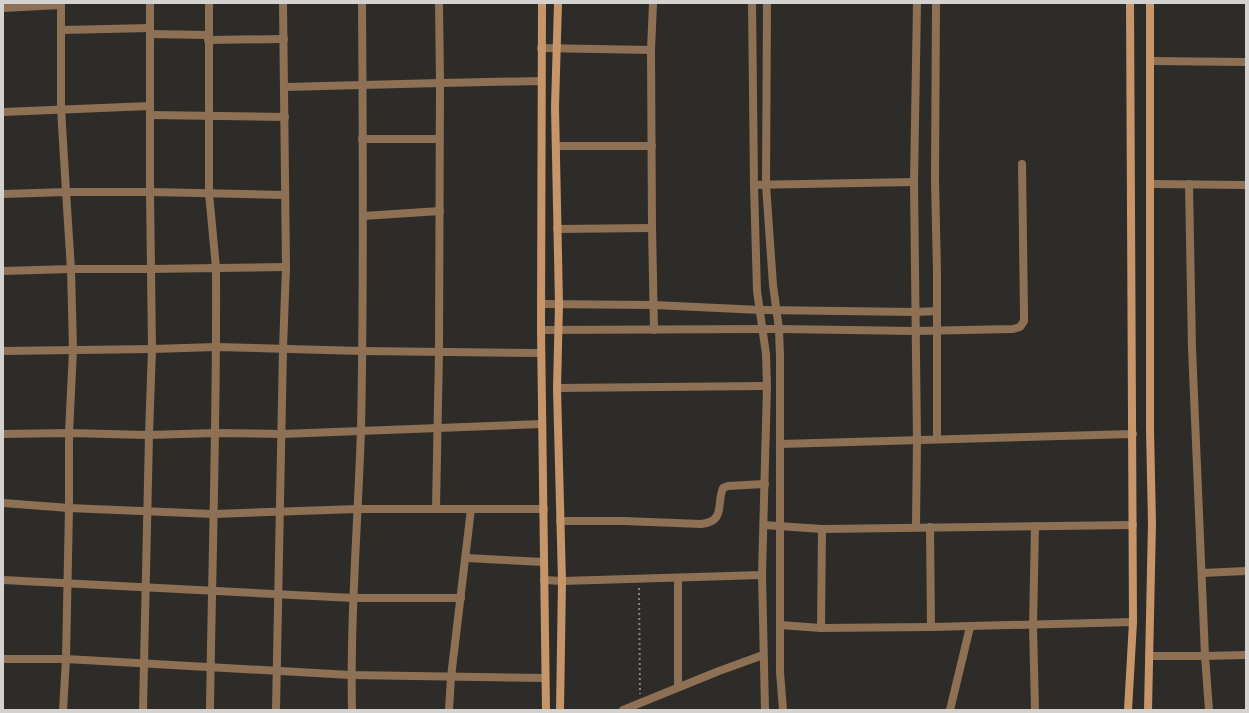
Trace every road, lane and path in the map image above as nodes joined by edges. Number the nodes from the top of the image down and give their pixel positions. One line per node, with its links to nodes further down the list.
1 (150, 3): 18 (street)
2 (209, 3): 19 (street)
3 (283, 3): 20 (street)
4 (362, 3): 28 (street)
5 (439, 3): 27 (street)
6 (542, 3): 21 (main road)
7 (558, 3): 22 (main road)
8 (653, 3): 23 (street)
9 (752, 3): 44 (street)
10 (767, 3): 45 (street)
11 (917, 3): 41 (street)
12 (936, 3): 66 (street)
13 (1130, 3): 92 (main road)
14 (1150, 3): 24 (main road)
15 (61, 4): 16 (street); 17 (street)
16 (3, 8)
17 (61, 30): 18 (street); 31 (street)
18 (150, 31): 19 (street); 30 (street)
19 (208, 38): 20 (street); 34 (street)
20 (284, 39): 29 (street)
21 (542, 48): 22 (street); 26 (main road)
22 (557, 48): 23 (street); 38 (main road)
23 (651, 50): 39 (street)
24 (1150, 61): 25 (street); 42 (main road)
25 (1246, 62)
26 (541, 81): 27 (street); 61 (main road)
27 (440, 83): 28 (street); 37 (street)
28 (362, 84): 29 (street); 36 (street)
29 (285, 87): 35 (street)
30 (150, 106): 31 (street); 33 (street)
31 (61, 108): 32 (street); 47 (street)
32 (3, 112)
33 (150, 115): 34 (street); 48 (street)
34 (208, 115): 35 (street); 49 (street)
35 (285, 117): 51 (street)
36 (362, 139): 37 (street); 53 (street)
37 (439, 139): 52 (street)
38 (556, 146): 39 (street); 55 (main road)
39 (652, 146): 54 (street)
40 (1022, 164): 74 (street)
41 (914, 182): 45 (street); 67 (street)
42 (1151, 184): 43 (street); 138 (main road)
43 (1189, 184): 46 (street); 118 (street)
44 (754, 185): 45 (street); 64 (street)
45 (766, 185): 65 (street)
46 (1246, 185)
47 (66, 192): 48 (street); 50 (street); 57 (street)
48 (150, 192): 49 (street); 59 (street)
49 (209, 193): 51 (street); 58 (street)
50 (3, 194)
51 (285, 195): 56 (street)
52 (440, 212): 53 (street); 81 (street)
53 (363, 216): 80 (street)
54 (652, 228): 55 (street); 63 (street)
55 (557, 229): 62 (main road)
56 (286, 267): 58 (street); 76 (street)
57 (71, 268): 59 (street); 60 (street); 78 (street)
58 (216, 268): 59 (street); 75 (street)
59 (151, 269): 77 (street)
60 (3, 272)
61 (541, 304): 62 (street); 69 (main road)
62 (559, 304): 63 (street); 70 (main road)
63 (654, 304): 64 (street); 71 (street)
64 (760, 310): 65 (street); 72 (street)
65 (776, 310): 67 (street); 68 (street)
66 (937, 311): 67 (street); 74 (street)
67 (916, 312): 73 (street)
68 (779, 329): 72 (street); 73 (street); 96 (street)
69 (541, 330): 70 (street); 82 (main road)
70 (558, 330): 71 (street); 84 (main road)
71 (654, 330): 72 (street)
72 (762, 330): 83 (street)
73 (916, 331): 74 (street); 95 (street)
74 (937, 331): 94 (street)
75 (217, 347): 76 (street); 77 (street); 89 (street)
76 (283, 348): 80 (street); 91 (street)
77 (152, 349): 78 (street); 93 (street)
78 (73, 350): 79 (street); 88 (street)
79 (3, 351)
80 (362, 351): 81 (street); 87 (street)
81 (439, 351): 82 (street); 86 (street)
82 (541, 353): 85 (main road)
83 (767, 386): 84 (street); 97 (street)
84 (557, 388): 107 (main road)
85 (542, 424): 86 (street); 103 (main road)
86 (437, 429): 87 (street); 100 (street)
87 (360, 430): 91 (street); 101 (street)
88 (69, 433): 90 (street); 93 (street); 99 (street)
89 (216, 433): 91 (street); 93 (street); 106 (street)
90 (3, 434)
91 (282, 434): 105 (street)
92 (1133, 434): 94 (street); 110 (main road)
93 (148, 435): 104 (street)
94 (937, 439): 95 (street)
95 (917, 440): 96 (street); 112 (street)
96 (780, 444): 109 (street)
97 (765, 484): 107 (street); 108 (street)
98 (3, 503): 99 (street)
99 (69, 508): 104 (street); 125 (street)
100 (436, 508): 101 (street); 102 (street)
101 (358, 509): 105 (street); 129 (street)
102 (471, 509): 103 (street); 115 (street)
103 (544, 509): 116 (main road)
104 (147, 512): 106 (street); 126 (street)
105 (280, 512): 106 (street); 128 (street)
106 (213, 514): 127 (street)
107 (560, 521): 124 (main road)
108 (764, 525): 109 (street); 119 (street)
109 (780, 525): 114 (street); 132 (street)
110 (1133, 525): 111 (street); 131 (main road)
111 (1035, 526): 113 (street); 133 (street)
112 (916, 527): 113 (street); 114 (street)
113 (930, 527): 134 (street)
114 (822, 529): 136 (street)
115 (466, 558): 116 (street); 130 (street)
116 (544, 562): 123 (main road)
117 (1246, 571): 118 (street)
118 (1202, 573): 139 (street)
119 (762, 576): 120 (street); 137 (street)
120 (678, 578): 121 (street); 149 (street)
121 (639, 579): 124 (street); 150 (path)
122 (3, 580): 125 (street)
123 (544, 580): 124 (street); 148 (main road)
124 (562, 581): 158 (main road)
125 (68, 584): 126 (street); 142 (street)
126 (146, 588): 127 (street); 143 (street)
127 (212, 591): 128 (street); 144 (street)
128 (279, 594): 129 (street); 145 (street)
129 (353, 598): 130 (street); 146 (street)
130 (461, 598): 147 (street)
131 (1133, 622): 133 (street); 164 (main road)
132 (780, 625): 136 (street); 161 (street)
133 (1033, 626): 135 (street); 163 (street)
134 (931, 627): 135 (street); 136 (street)
135 (970, 627): 162 (street)
136 (821, 628)
137 (763, 655): 149 (street); 160 (street)
138 (1149, 656): 139 (street); 165 (main road)
139 (1205, 656): 140 (street); 166 (street)
140 (1246, 656)
141 (3, 659): 142 (street)
142 (66, 659): 143 (street); 151 (street)
143 (145, 664): 144 (street); 152 (street)
144 (210, 666): 145 (street); 153 (street)
145 (277, 670): 146 (street); 154 (street)
146 (351, 675): 147 (street); 155 (street)
147 (451, 677): 148 (street); 156 (street)
148 (545, 678): 157 (main road)
149 (678, 688): 150 (street)
150 (640, 703): 159 (street)
151 (63, 710)
152 (143, 710)
153 (210, 710)
154 (276, 710)
155 (352, 710)
156 (449, 710)
157 (546, 710)
158 (560, 710)
159 (623, 710)
160 (765, 710)
161 (783, 710)
162 (950, 710)
163 (1035, 710)
164 (1128, 710)
165 (1148, 710)
166 (1209, 710)

